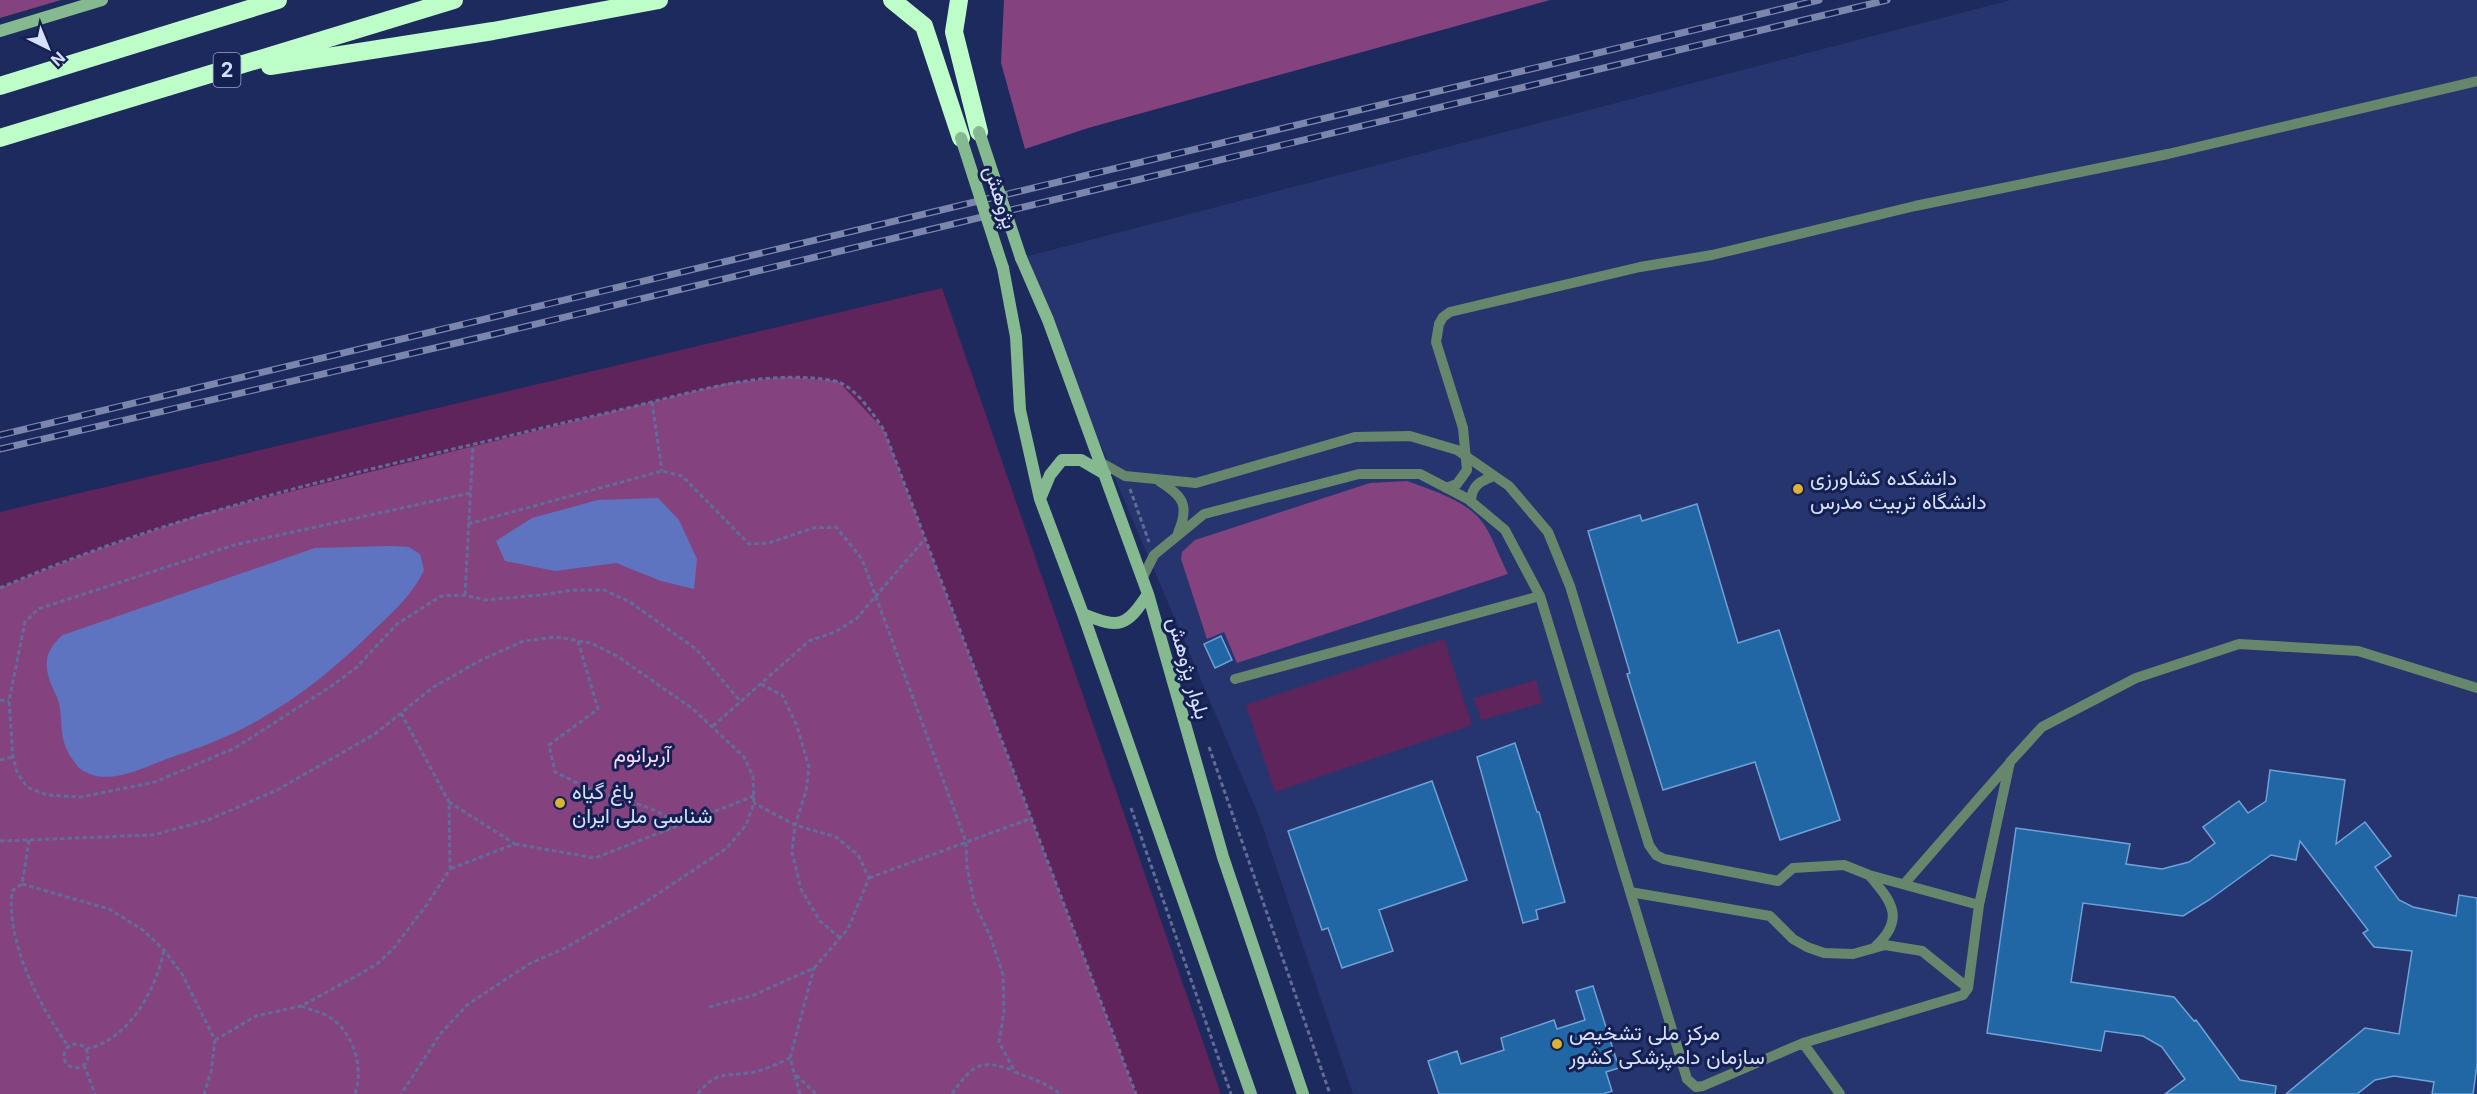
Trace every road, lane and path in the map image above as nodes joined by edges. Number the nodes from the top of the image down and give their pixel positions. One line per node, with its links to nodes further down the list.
1 (102, 0): 7 (street)
2 (278, 0): 10 (highway)
3 (454, 0): 8 (highway, 2)
4 (659, 0): 8 (highway)
5 (892, 0): 13 (highway)
6 (959, 0): 11 (highway)
7 (0, 31)
8 (206, 76): 12 (highway, 2)
9 (2477, 81): 17 (lane)
10 (0, 86)
11 (979, 132): 14 (street, پژوهش, bridge)
12 (0, 138)
13 (961, 138): 26 (street, پژوهش, bridge)
14 (1021, 258): 18 (street, بلوار پژوهش)
15 (652, 402): 16 (path); 19 (path); 30 (path)
16 (472, 445): 25 (path); 33 (path)
17 (1467, 458): 22 (lane); 23 (lane); 24 (lane)
18 (1100, 462): 20 (street, بلوار پژوهش); 21 (lane)
19 (662, 471): 28 (path); 37 (path)
20 (1105, 474): 26 (street); 32 (street, بلوار پژوهش)
21 (1125, 476): 23 (lane); 31 (path)
22 (1494, 476): 27 (lane); 64 (lane)
23 (1157, 480): 29 (lane)
24 (1446, 488): 27 (lane); 29 (lane)
25 (470, 493): 28 (path); 44 (path)
26 (1040, 499): 38 (street)
27 (1471, 502): 36 (lane)
28 (468, 524): 35 (path)
29 (1177, 536): 31 (lane)
30 (925, 538): 37 (path); 56 (path)
31 (1154, 555): 32 (lane)
32 (1142, 579): 34 (street, بلوار پژوهش)
33 (0, 588)
34 (1148, 594): 38 (street); 97 (street, بلوار پژوهش)
35 (465, 595): 45 (path); 49 (path)
36 (1540, 596): 40 (lane); 68 (lane)
37 (875, 597): 41 (path); 61 (path)
38 (1083, 615): 96 (street)
39 (578, 641): 46 (path); 47 (path); 58 (path)
40 (1235, 679)
41 (761, 684): 45 (path); 57 (path)
42 (2477, 688): 51 (lane)
43 (0, 700): 44 (path)
44 (9, 701): 49 (path)
45 (741, 702): 47 (path)
46 (401, 713): 53 (path); 59 (path)
47 (713, 726): 52 (path)
48 (1206, 739): 98 (path)
49 (13, 757): 50 (path)
50 (0, 760)
51 (2010, 762): 67 (lane); 69 (lane)
52 (754, 796): 54 (path); 58 (path)
53 (449, 802): 62 (path); 63 (path)
54 (754, 803): 57 (path); 88 (path)
55 (1131, 808): 95 (path)
56 (1032, 818): 61 (path); 94 (path)
57 (795, 825): 65 (path); 70 (path)
58 (677, 826): 62 (path)
59 (29, 840): 60 (path); 66 (path)
60 (0, 841)
61 (966, 842): 65 (path); 83 (path)
62 (515, 844): 63 (path)
63 (450, 869): 75 (path)
64 (1869, 875): 67 (lane); 71 (lane)
65 (869, 878): 70 (path)
66 (22, 884): 72 (path); 79 (path)
67 (1905, 884): 69 (lane)
68 (1630, 892): 71 (lane); 78 (lane)
69 (1979, 905): 74 (lane)
70 (840, 938): 73 (path)
71 (1876, 946): 74 (lane)
72 (164, 950): 77 (path); 80 (path)
73 (814, 968): 76 (path); 81 (path)
74 (1968, 988): 78 (lane)
75 (301, 1006): 77 (path); 87 (path)
76 (709, 1007)
77 (216, 1040): 86 (path)
78 (1803, 1043): 99 (lane)
79 (69, 1047): 80 (path); 82 (path)
80 (86, 1049): 82 (path)
81 (790, 1058): 84 (path); 89 (path)
82 (84, 1064): 85 (path)
83 (1015, 1072): 92 (path); 93 (path)
84 (794, 1073): 90 (path); 91 (path)
85 (95, 1094)
86 (204, 1094)
87 (355, 1094)
88 (401, 1094)
89 (698, 1094)
90 (800, 1094)
91 (816, 1094)
92 (952, 1094)
93 (1061, 1094)
94 (1136, 1094)
95 (1231, 1094)
96 (1251, 1094)
97 (1303, 1094)
98 (1330, 1094)
99 (1840, 1094)

